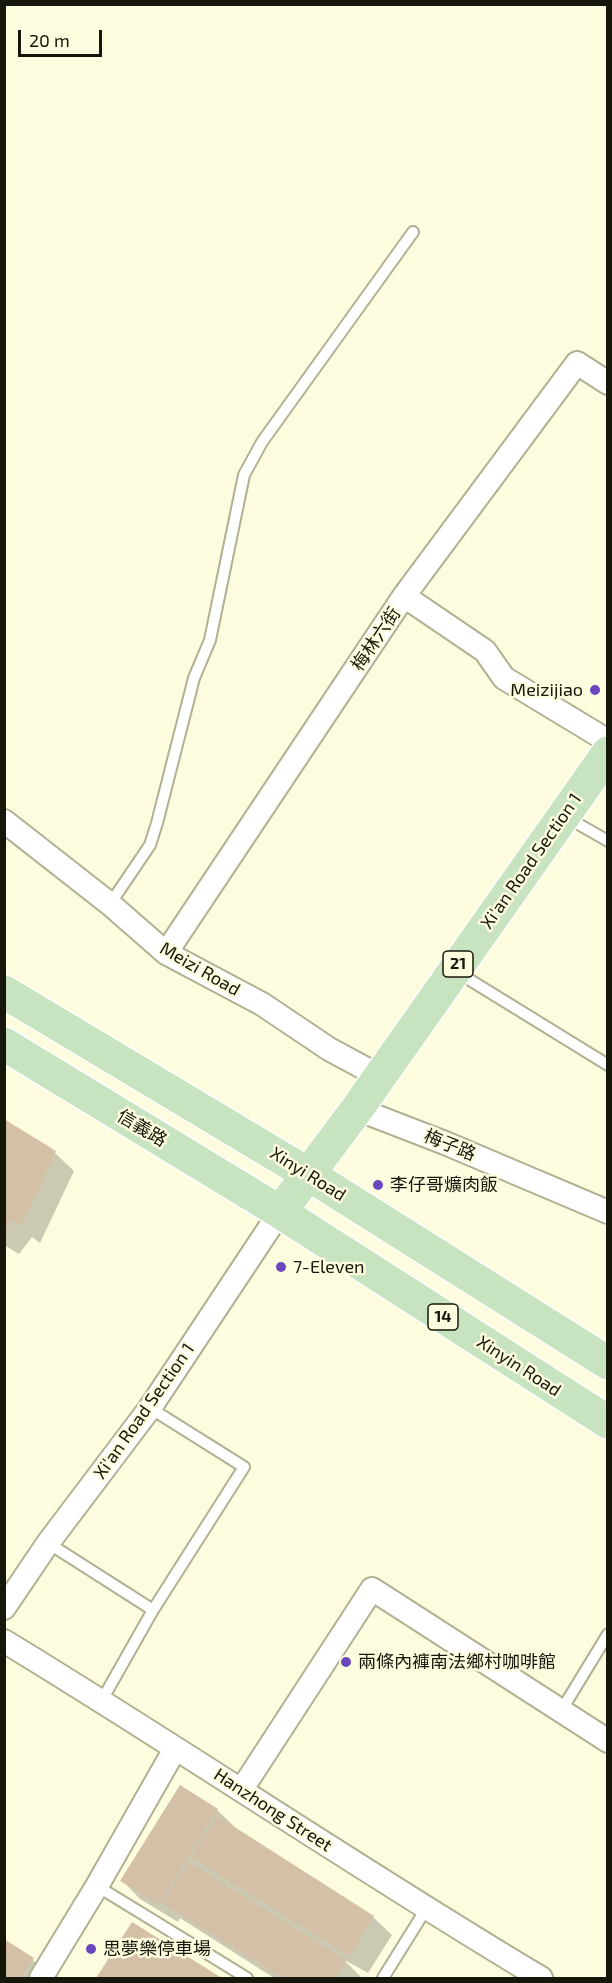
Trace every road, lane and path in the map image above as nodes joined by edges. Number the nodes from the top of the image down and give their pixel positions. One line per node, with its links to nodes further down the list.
1 (413, 232): 9 (lane)
2 (608, 383): 3 (street, 梅林六街)
3 (404, 596): 4 (street); 10 (street, 梅林六街)
4 (608, 741)
5 (608, 753): 6 (main road, Xi'an Road Section 1 / 21)
6 (563, 815): 8 (lane); 11 (main road, Xi'an Road Section 1 / 21)
7 (4, 821): 9 (street, Meizi Road)
8 (608, 841)
9 (110, 904): 10 (street, Meizi Road)
10 (166, 952): 15 (street, Meizi Road)
11 (454, 970): 14 (lane); 15 (main road, Xi'an Road Section 1 / 21)
12 (4, 992): 17 (main road, Xinyi Road)
13 (4, 1044): 18 (main road, 信義路 / 14)
14 (608, 1065)
15 (380, 1076): 16 (main road, Xi'an Road Section 1 / 21)
16 (357, 1109): 17 (main road, Xi'an Road Section 1 / 21); 19 (street, 梅子路)
17 (308, 1174): 18 (main road, 21); 20 (main road, Xinyi Road)
18 (280, 1212): 21 (street, Xi'an Road Section 1); 22 (main road, Xinyin Road / 14)
19 (608, 1212)
20 (608, 1363)
21 (150, 1408): 23 (street, Xi'an Road Section 1); 25 (lane)
22 (608, 1422)
23 (48, 1543): 24 (street, Xi'an Road Section 1); 25 (lane)
24 (4, 1608)
25 (153, 1610): 28 (lane)
26 (608, 1634): 29 (lane)
27 (4, 1641): 28 (street, Hanzhong Street)
28 (102, 1700): 31 (street, Hanzhong Street)
29 (561, 1711): 30 (street); 32 (street)
30 (608, 1741)
31 (176, 1749): 32 (street, Hanzhong Street); 33 (street)
32 (242, 1789): 34 (street, Hanzhong Street)
33 (97, 1886): 35 (street); 36 (lane)
34 (426, 1909): 37 (lane); 38 (street, Hanzhong Street)
35 (41, 1978)
36 (247, 1978)
37 (383, 1978)
38 (542, 1978)

